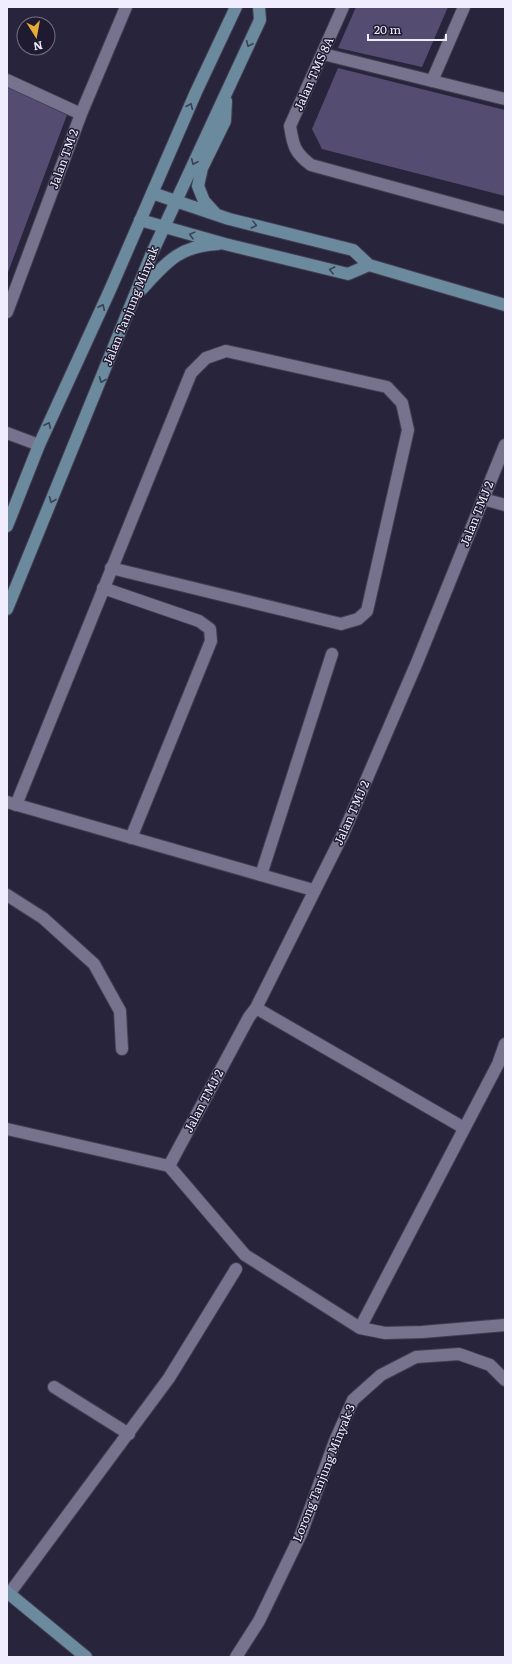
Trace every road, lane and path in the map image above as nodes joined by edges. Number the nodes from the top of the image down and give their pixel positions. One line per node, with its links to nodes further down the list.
1 (126, 7): 11 (street, Jalan TM 2)
2 (236, 7): 12 (main road, Jalan Tanjung Minyak, one-way to 2)
3 (259, 7): 9 (main road, Jalan Tanjung Minyak, one-way to 9)
4 (343, 7): 6 (street, Jalan TMS 8A)
5 (464, 7): 8 (street)
6 (323, 54): 8 (street); 14 (street, Jalan TMS 8A)
7 (7, 80): 11 (street)
8 (432, 81): 10 (street)
9 (226, 94): 13 (main road, Jalan Tanjung Minyak, one-way to 13); 15 (main road)
10 (505, 99)
11 (81, 114): 22 (street, Jalan TM 2)
12 (152, 193): 13 (main road); 16 (main road, Jalan Tanjung Minyak)
13 (176, 201): 15 (main road); 17 (main road, Jalan Tanjung Minyak)
14 (505, 218)
15 (229, 219): 19 (main road, one-way to 19)
16 (140, 220): 17 (main road); 24 (main road, Jalan Tanjung Minyak, one-way to 16)
17 (164, 227): 18 (main road, one-way to 17); 20 (main road, Jalan Tanjung Minyak)
18 (225, 244): 19 (main road, one-way to 18); 20 (main road)
19 (369, 265): 21 (main road)
20 (137, 294): 31 (main road, Jalan Tanjung Minyak, one-way to 31)
21 (505, 305)
22 (7, 312)
23 (7, 433): 24 (street)
24 (39, 445): 28 (main road, Jalan Tanjung Minyak)
25 (505, 445): 26 (street, Jalan TMJ 2)
26 (483, 499): 27 (street); 36 (street, Jalan TMJ 2)
27 (505, 504)
28 (7, 526)
29 (111, 568): 29 (street); 30 (street)
30 (103, 588): 33 (street); 34 (street)
31 (7, 609)
32 (332, 654): 35 (street)
33 (11, 804): 34 (street)
34 (132, 838): 35 (street)
35 (261, 875): 36 (street)
36 (313, 890): 38 (street, Jalan TMJ 2)
37 (7, 895): 40 (street)
38 (256, 1008): 42 (street); 44 (street, Jalan TMJ 2)
39 (505, 1044): 41 (street)
40 (122, 1049)
41 (501, 1065): 42 (street)
42 (464, 1128): 47 (street)
43 (7, 1129): 44 (street)
44 (169, 1166): 47 (street)
45 (236, 1269): 50 (street)
46 (505, 1324): 47 (street)
47 (360, 1328)
48 (505, 1380): 53 (street, Lorong Tanjung Minyak 3)
49 (54, 1387): 50 (street)
50 (129, 1434): 51 (street)
51 (8, 1593): 52 (main road)
52 (86, 1657)
53 (236, 1657)

